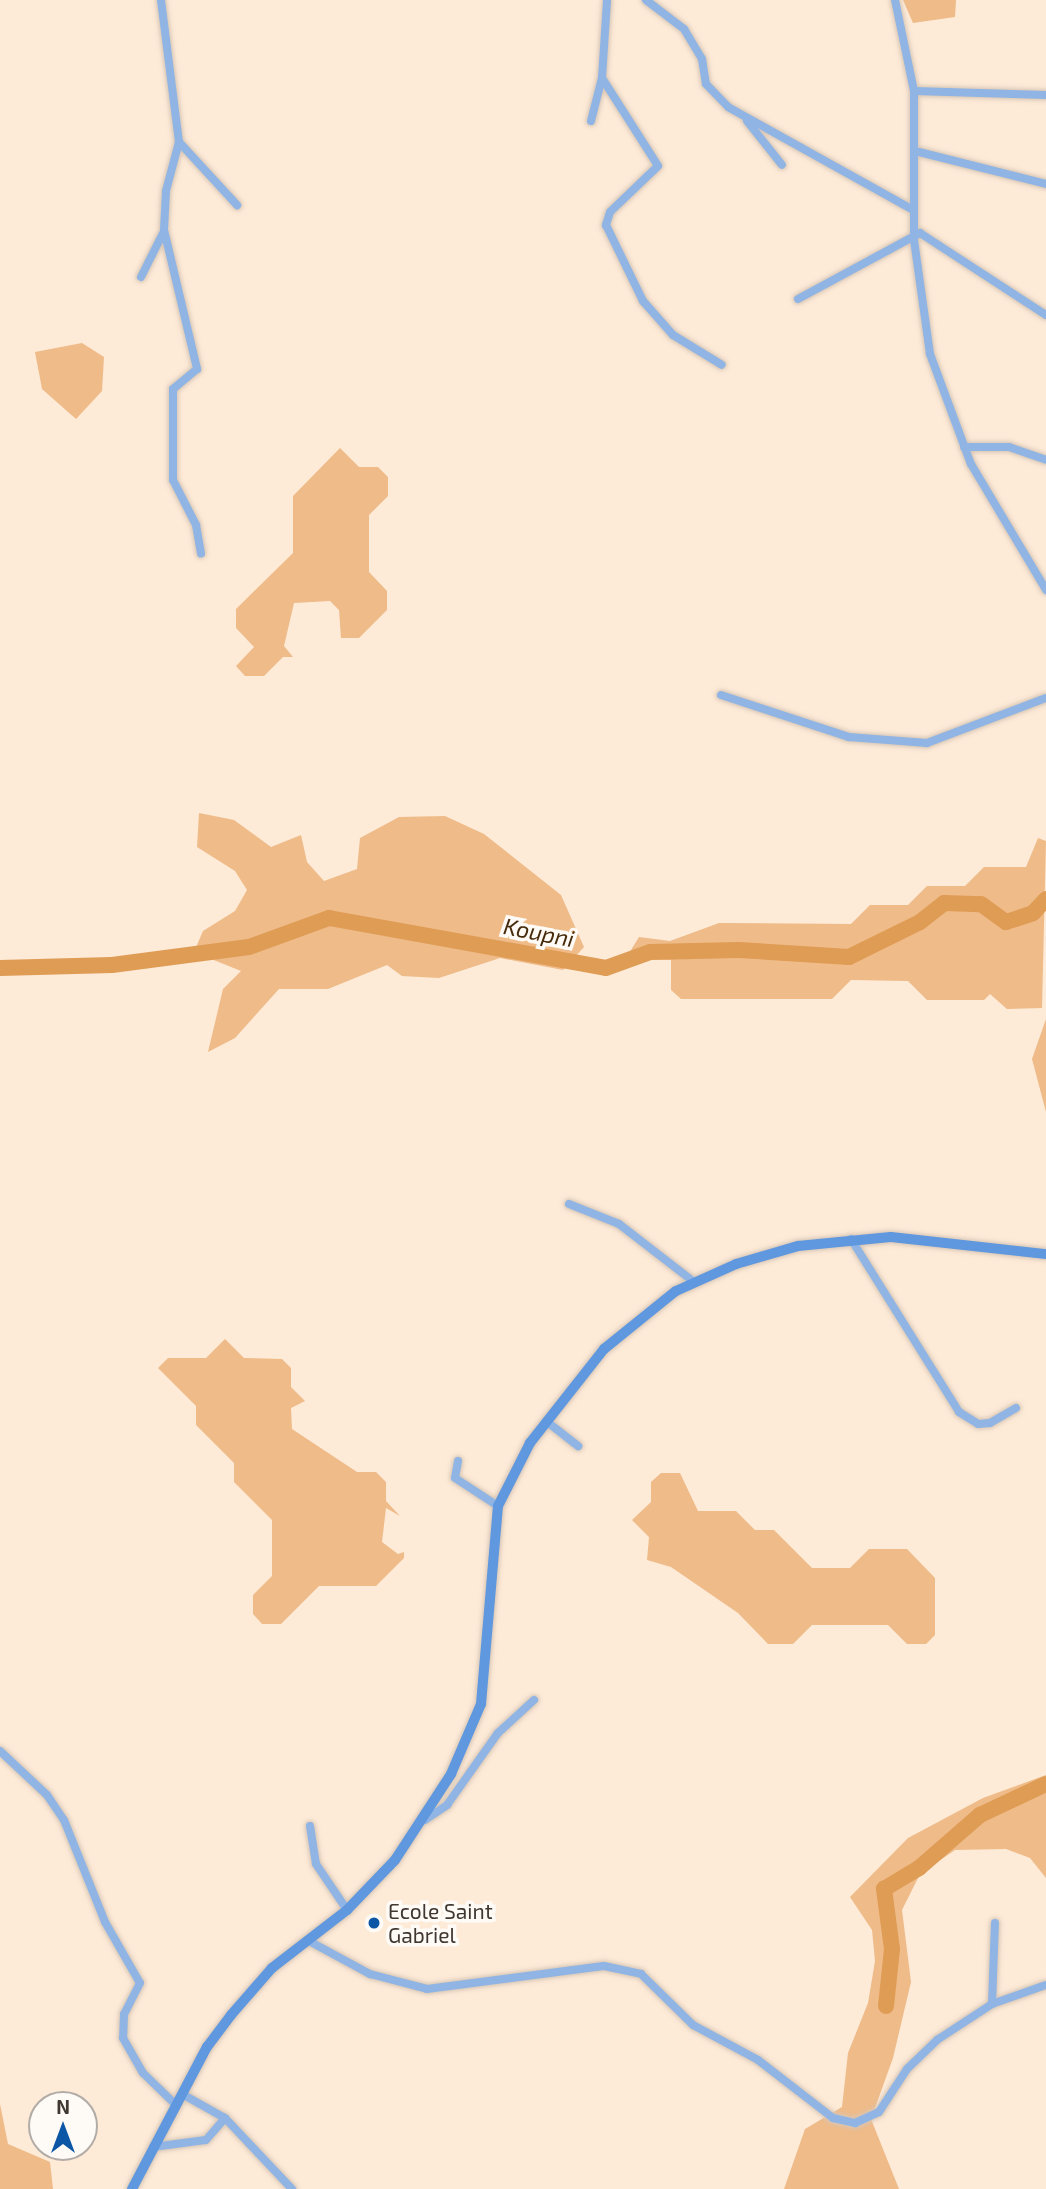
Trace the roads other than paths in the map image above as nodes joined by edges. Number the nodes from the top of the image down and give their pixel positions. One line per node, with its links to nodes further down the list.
1 (161, 0): 10 (street)
2 (607, 0): 5 (street)
3 (646, 0): 8 (street)
4 (895, 0): 6 (street)
5 (602, 78): 9 (street); 21 (street)
6 (914, 91): 7 (street); 11 (street)
7 (1046, 95)
8 (747, 120): 12 (street); 15 (street)
9 (591, 121)
10 (179, 142): 14 (street); 16 (street)
11 (915, 151): 13 (street); 15 (street)
12 (782, 165)
13 (1046, 184)
14 (237, 205)
15 (913, 210): 17 (street)
16 (164, 230): 18 (street); 24 (street)
17 (914, 235): 19 (street); 20 (street); 22 (street)
18 (141, 277)
19 (798, 299)
20 (1046, 315)
21 (722, 365)
22 (964, 447): 23 (street); 25 (street)
23 (1046, 460)
24 (201, 554)
25 (1046, 590)
26 (721, 695): 27 (street)
27 (1046, 698)
28 (569, 1204): 31 (street)
29 (851, 1239): 30 (main road); 31 (main road); 32 (street)
30 (1046, 1254)
31 (694, 1282): 33 (main road)
32 (1016, 1408)
33 (547, 1421): 34 (street); 36 (main road)
34 (578, 1446)
35 (458, 1461): 36 (street)
36 (498, 1506): 39 (main road)
37 (534, 1700): 39 (street)
38 (0, 1751): 47 (street)
39 (425, 1821): 41 (main road)
40 (310, 1826): 41 (street)
41 (347, 1910): 43 (main road)
42 (995, 1923): 45 (street)
43 (307, 1940): 45 (street); 46 (main road)
44 (1046, 1985): 45 (street)
45 (992, 2004)
46 (182, 2094): 47 (main road); 48 (street)
47 (175, 2105): 49 (main road)
48 (225, 2118): 49 (street); 51 (street)
49 (153, 2147): 50 (main road)
50 (132, 2189)
51 (292, 2189)

